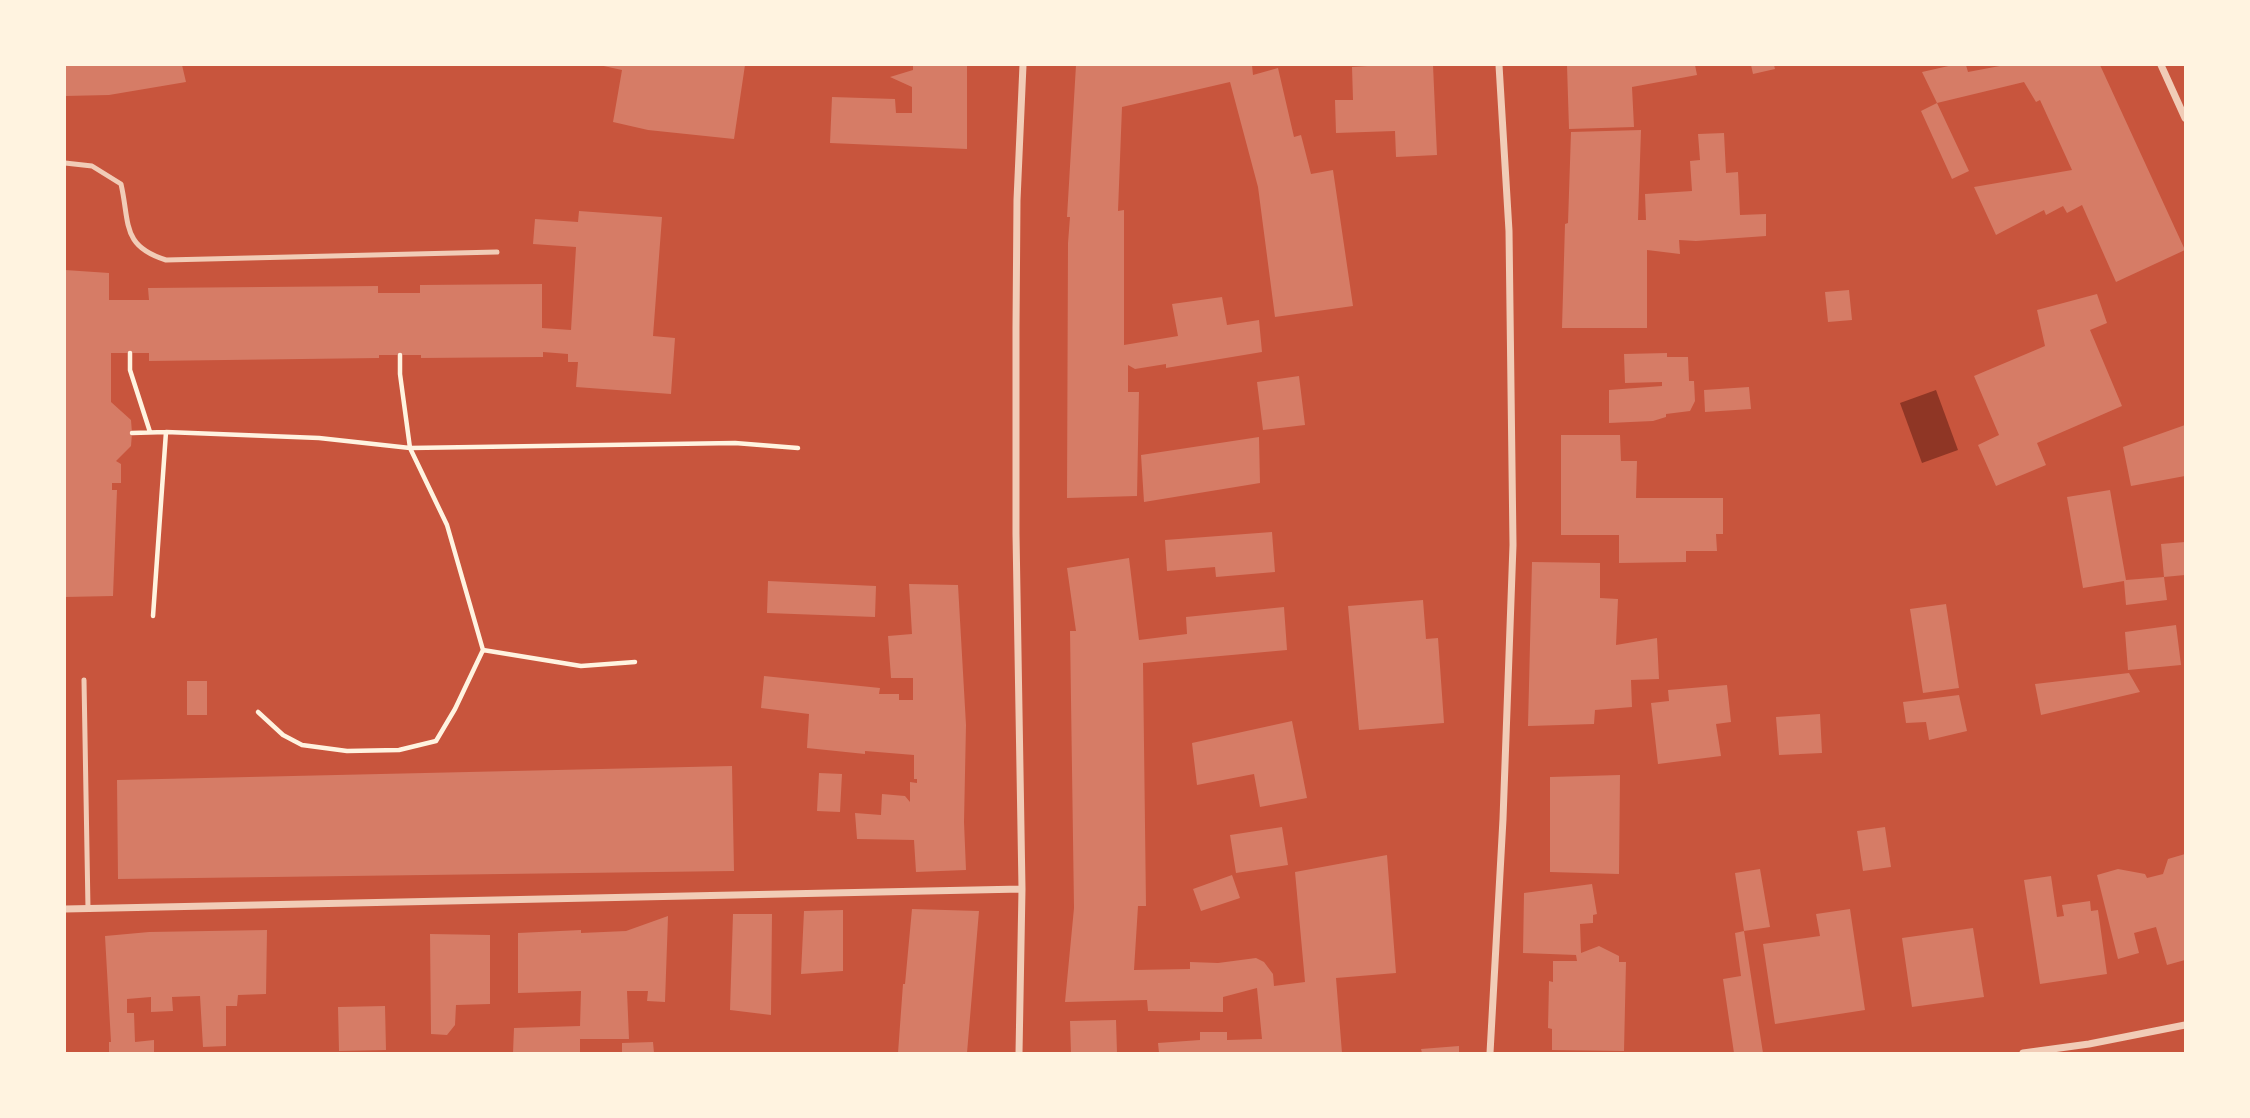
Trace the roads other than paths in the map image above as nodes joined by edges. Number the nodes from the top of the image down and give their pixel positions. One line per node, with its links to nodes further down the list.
1 (1023, 65): 8 (street)
2 (1499, 65): 14 (street)
3 (2161, 65): 4 (street)
4 (2185, 118)
5 (65, 163): 6 (lane)
6 (497, 252)
7 (84, 680): 10 (lane)
8 (1022, 890): 10 (street); 13 (street)
9 (65, 909): 10 (street)
10 (88, 909)
11 (2185, 1025): 12 (street)
12 (2090, 1044): 15 (street); 16 (street)
13 (1019, 1053)
14 (1490, 1053)
15 (2023, 1053)
16 (2090, 1053)

